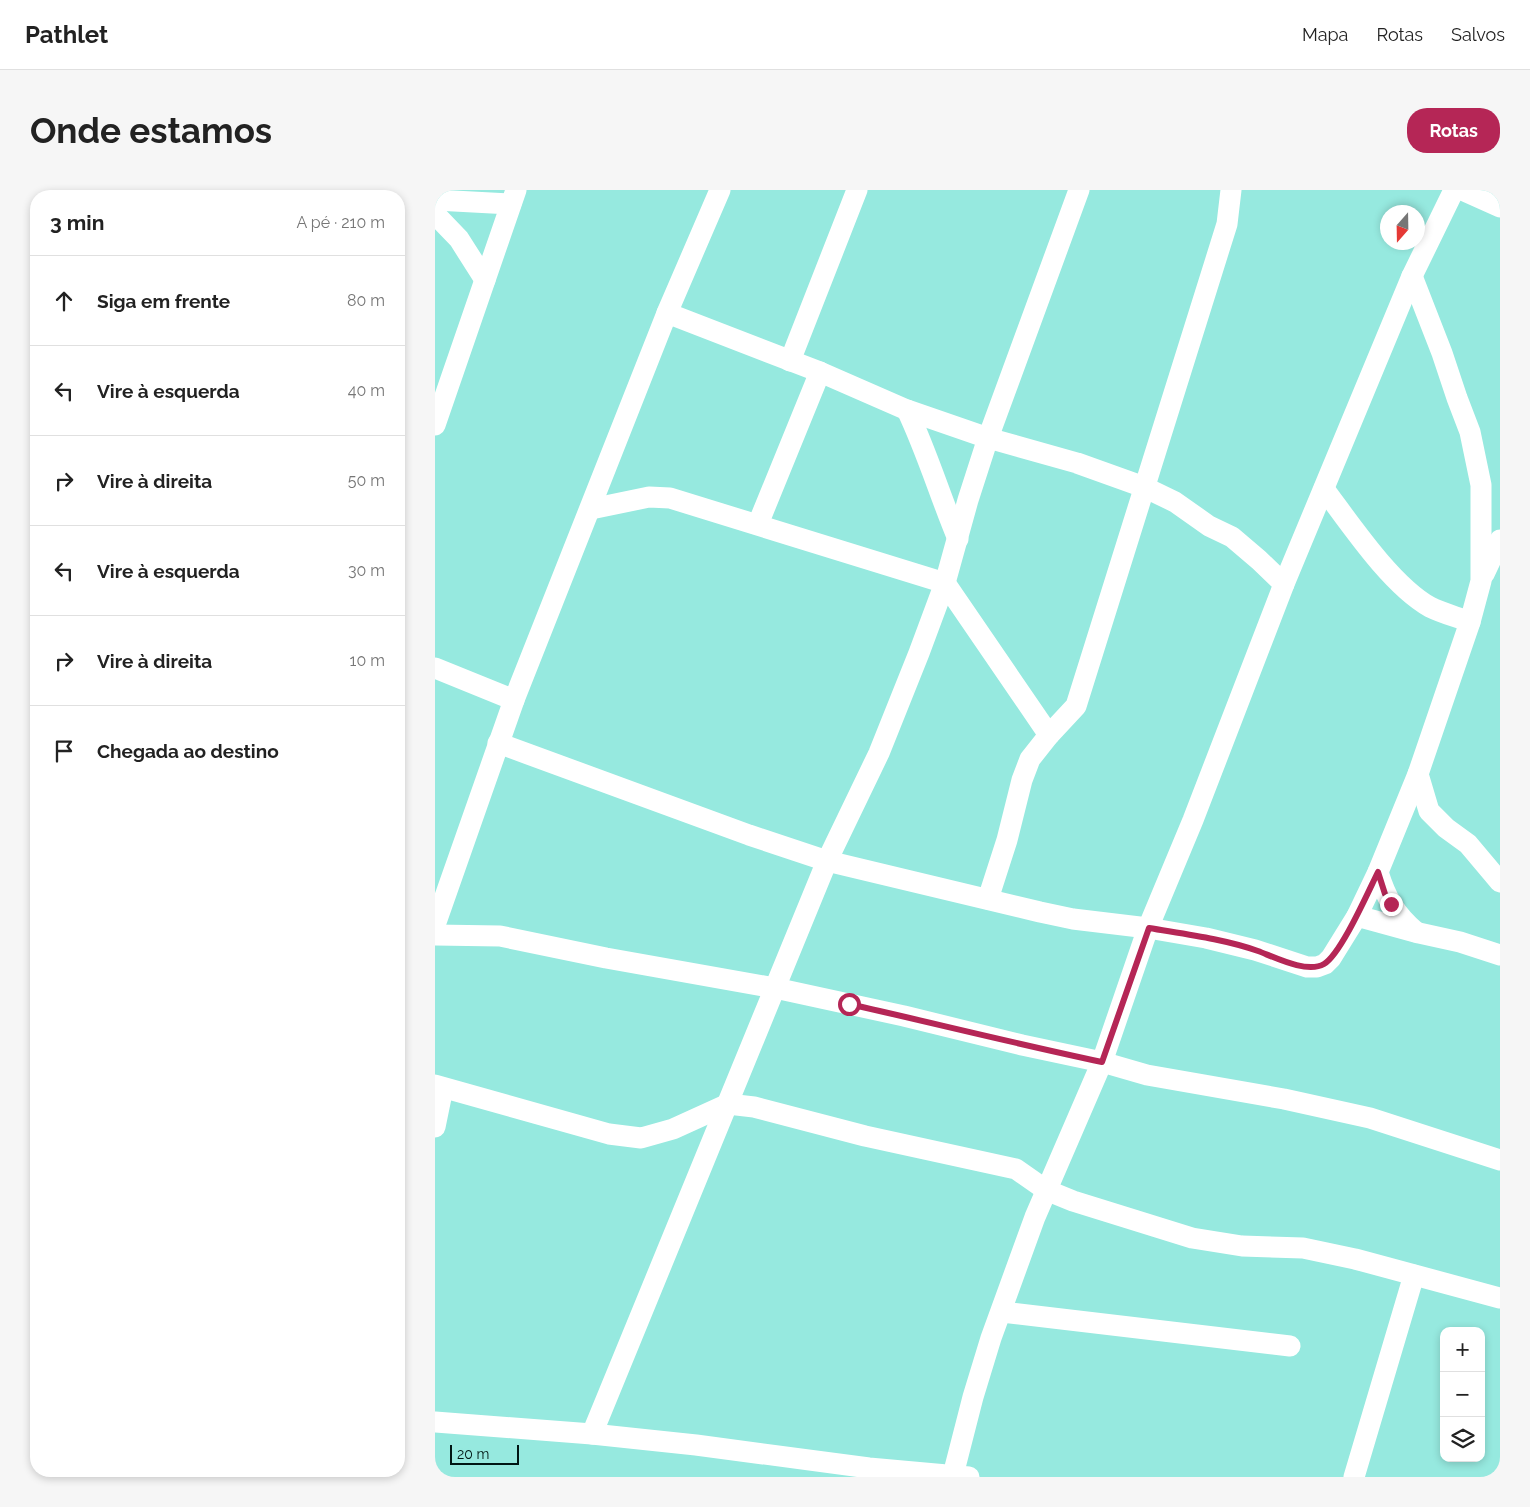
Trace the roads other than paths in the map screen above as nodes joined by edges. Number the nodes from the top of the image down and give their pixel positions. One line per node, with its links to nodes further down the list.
1 (721, 190): 13 (street)
2 (857, 190): 14 (street)
3 (1079, 190): 18 (street)
4 (1231, 190): 19 (street)
5 (1453, 190): 11 (street)
6 (1462, 190): 9 (street)
7 (513, 197): 8 (street); 12 (street)
8 (435, 200)
9 (1500, 207)
10 (435, 214): 12 (street)
11 (1412, 276): 20 (street); 25 (street)
12 (485, 280): 17 (street)
13 (667, 313): 14 (street); 21 (street)
14 (790, 361): 15 (street)
15 (820, 372): 16 (street); 22 (street)
16 (907, 410): 18 (street); 23 (street)
17 (435, 425)
18 (988, 438): 19 (street); 23 (street)
19 (1144, 487): 27 (street); 31 (street)
20 (1324, 489): 27 (street); 28 (street)
21 (591, 509): 22 (street); 30 (street)
22 (758, 524): 26 (street)
23 (958, 539): 26 (street)
24 (1500, 540): 25 (street)
25 (1481, 581): 28 (street)
26 (945, 582): 31 (street); 34 (street)
27 (1284, 584): 40 (street)
28 (1470, 622): 33 (street)
29 (435, 668): 30 (street)
30 (514, 700): 32 (street)
31 (1049, 735): 37 (street)
32 (498, 744): 34 (street); 39 (street)
33 (1418, 774): 35 (street); 36 (street)
34 (827, 860): 37 (street); 44 (street)
35 (1378, 872): 38 (street); 41 (street)
36 (1500, 882)
37 (988, 899): 40 (street)
38 (1357, 916): 40 (street); 41 (street)
39 (435, 925)
40 (1149, 928): 45 (street)
41 (1419, 934): 43 (street)
42 (435, 935): 44 (street)
43 (1500, 955)
44 (775, 988): 45 (street); 47 (street)
45 (1102, 1062): 49 (street); 50 (street)
46 (439, 1086): 47 (street); 48 (street)
47 (728, 1104): 50 (street); 56 (street)
48 (435, 1127)
49 (1500, 1160)
50 (1046, 1190): 51 (street); 53 (street)
51 (1414, 1275): 52 (street); 58 (street)
52 (1500, 1298)
53 (1002, 1312): 54 (street); 57 (street)
54 (1291, 1346)
55 (438, 1417): 56 (street)
56 (592, 1434): 57 (street)
57 (961, 1476)
58 (1354, 1477)

